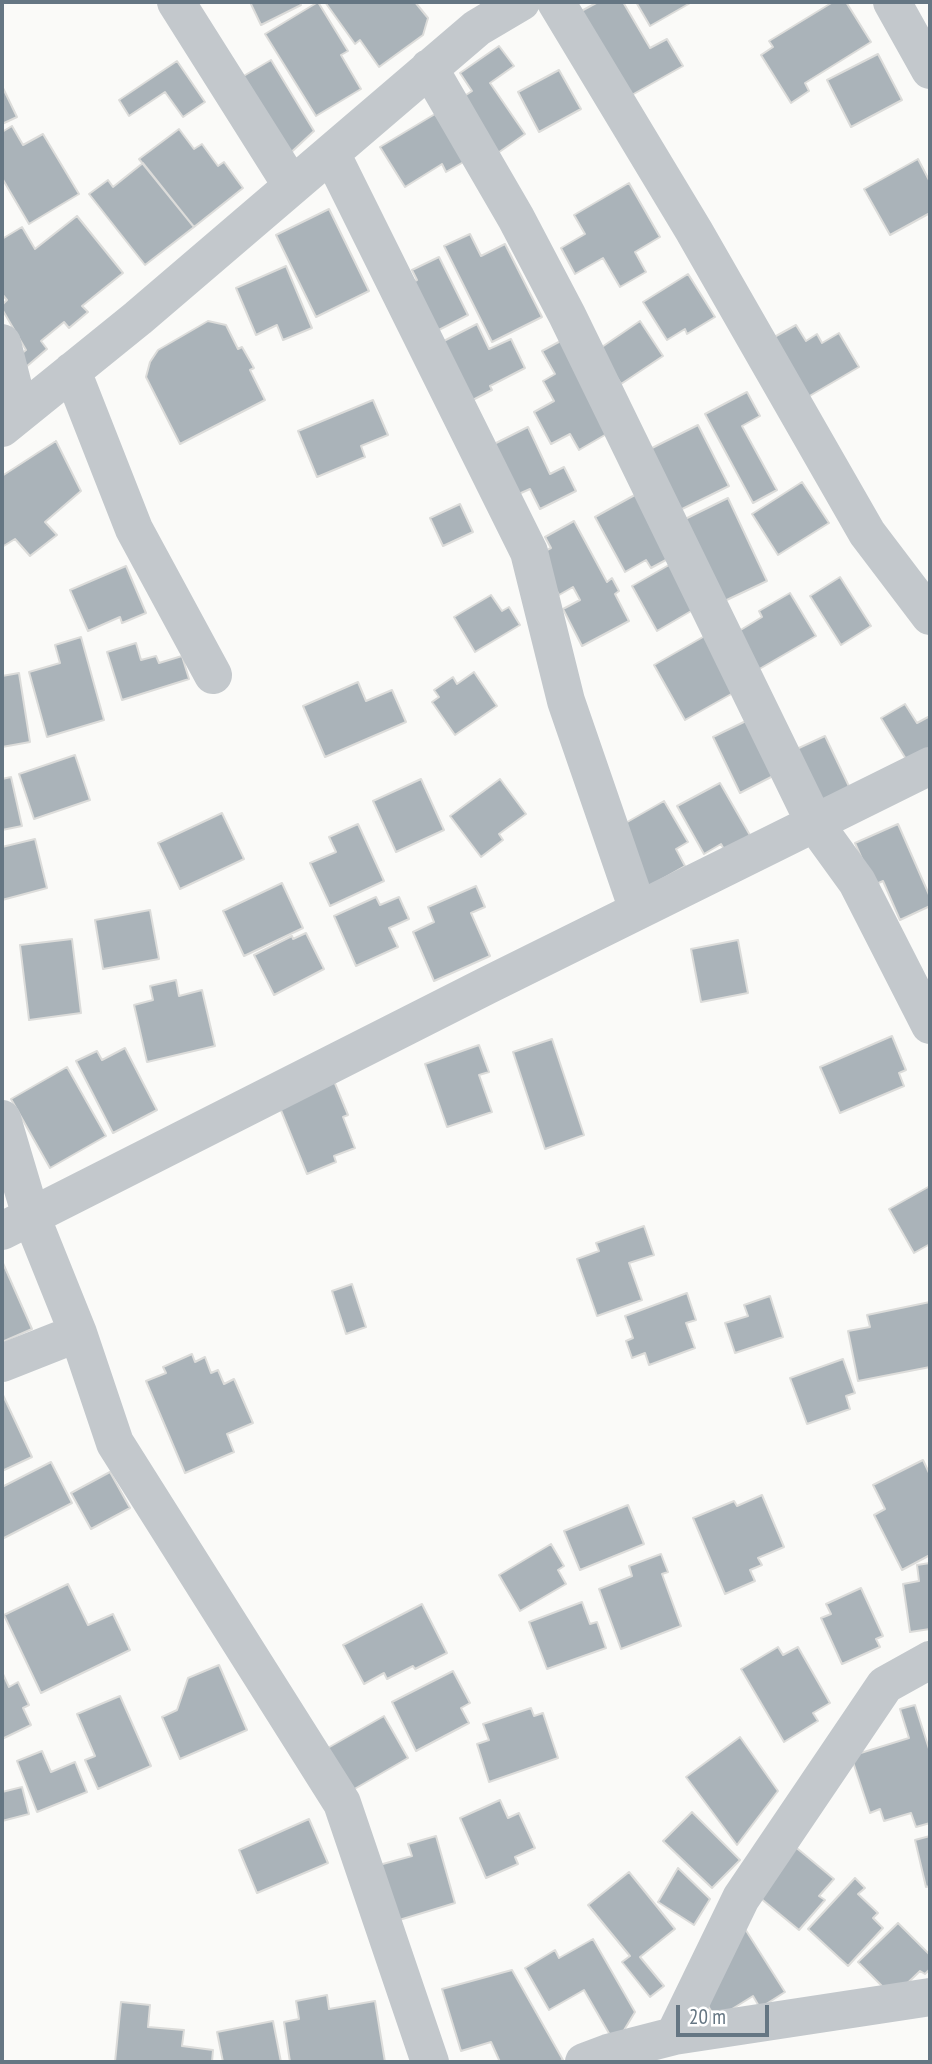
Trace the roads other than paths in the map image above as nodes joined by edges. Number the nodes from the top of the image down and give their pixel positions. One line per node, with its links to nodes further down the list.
1 (176, 2): 9 (street)
2 (521, 2): 5 (street)
3 (556, 2): 13 (street)
4 (892, 2): 7 (street)
5 (471, 15): 6 (street)
6 (429, 68): 8 (street); 16 (street)
7 (930, 70)
8 (331, 153): 9 (street); 17 (street)
9 (292, 186): 11 (street)
10 (2, 343): 12 (street)
11 (72, 371): 12 (street); 14 (street)
12 (11, 420)
13 (930, 616)
14 (212, 675)
15 (930, 766): 16 (street)
16 (815, 824): 17 (street); 18 (street)
17 (638, 910): 20 (street)
18 (930, 1025)
19 (2, 1119): 20 (street)
20 (17, 1223): 21 (street)
21 (78, 1333): 22 (street); 26 (street)
22 (2, 1363)
23 (930, 1660): 25 (street)
24 (930, 1997): 25 (street)
25 (674, 2036): 27 (street)
26 (430, 2062)
27 (584, 2062)

